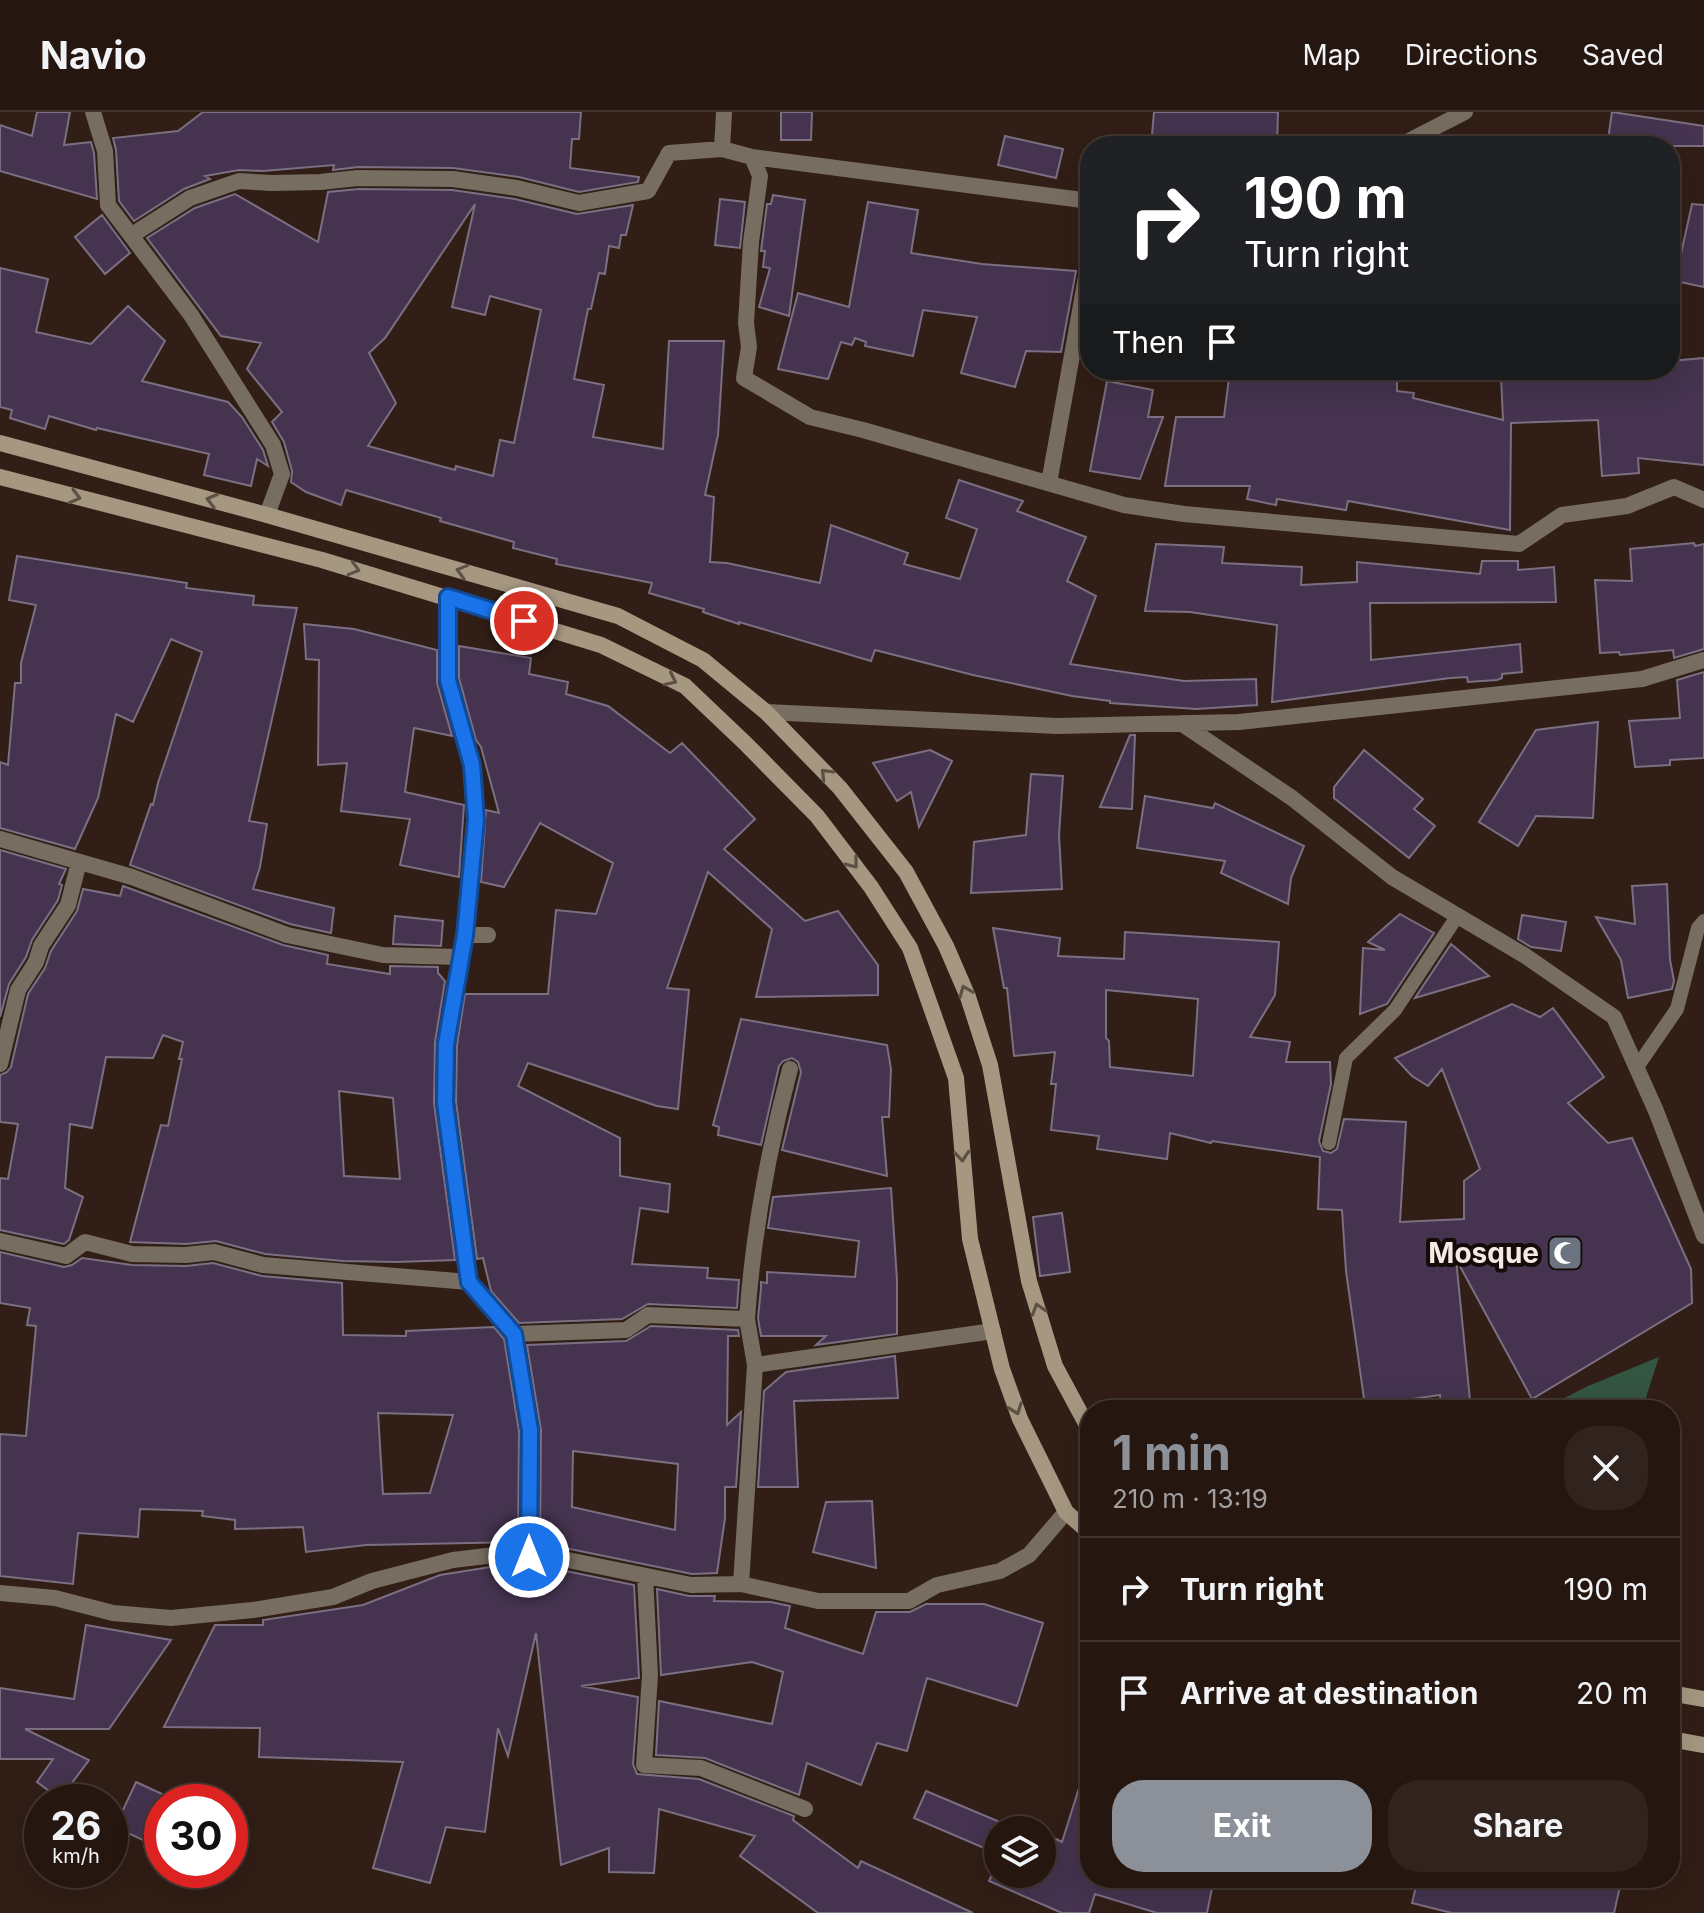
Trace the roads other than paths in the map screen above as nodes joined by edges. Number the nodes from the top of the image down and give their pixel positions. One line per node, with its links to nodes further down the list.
1 (93, 112): 8 (street)
2 (724, 112): 5 (street)
3 (1465, 112): 4 (street)
4 (1418, 136)
5 (722, 149): 6 (street); 8 (street)
6 (752, 157): 7 (street); 12 (street)
7 (1080, 200)
8 (132, 235): 14 (street)
9 (1080, 311): 12 (street)
10 (0, 443): 14 (main road, one-way to 10)
11 (0, 477): 16 (main road, one-way to 16)
12 (1049, 483): 13 (street)
13 (1704, 500)
14 (267, 515): 15 (main road)
15 (331, 533): 16 (main road); 19 (main road, one-way to 15)
16 (322, 560): 17 (main road, one-way to 17)
17 (448, 597): 25 (street); 36 (main road, one-way to 36)
18 (1704, 660): 20 (street)
19 (766, 712): 20 (street); 39 (main road, one-way to 19)
20 (1181, 723): 23 (street)
21 (0, 839): 22 (street)
22 (79, 862): 27 (street); 28 (street)
23 (1458, 915): 29 (street); 31 (lane)
24 (1704, 921): 29 (lane)
25 (465, 935): 26 (street); 27 (street)
26 (488, 935)
27 (460, 957): 34 (street)
28 (0, 1064)
29 (1637, 1067): 32 (street)
30 (790, 1069): 35 (street)
31 (1329, 1143)
32 (1704, 1236)
33 (0, 1241): 34 (street)
34 (469, 1282): 37 (street)
35 (747, 1319): 37 (street); 38 (street)
36 (993, 1331): 38 (street); 40 (main road, one-way to 40)
37 (514, 1334): 42 (street)
38 (755, 1365): 44 (street)
39 (1080, 1412)
40 (1066, 1512): 41 (main road); 44 (street)
41 (1080, 1524)
42 (529, 1557): 43 (street); 45 (street)
43 (645, 1576): 44 (street); 50 (street)
44 (741, 1584)
45 (0, 1593)
46 (1680, 1695): 47 (main road)
47 (1704, 1699)
48 (1680, 1741): 49 (main road)
49 (1704, 1745)
50 (805, 1809)

